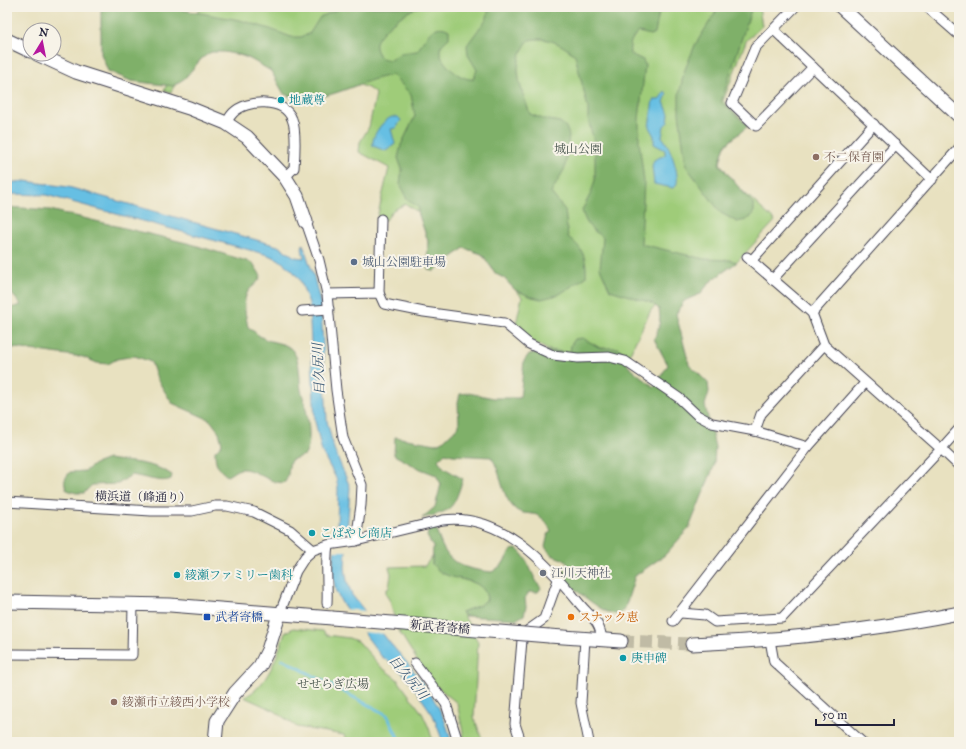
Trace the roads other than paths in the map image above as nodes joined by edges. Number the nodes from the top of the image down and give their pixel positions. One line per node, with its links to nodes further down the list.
1 (795, 7): 4 (street)
2 (841, 7): 10 (street)
3 (933, 9): 5 (street)
4 (774, 30): 9 (street); 9 (street)
5 (959, 35)
6 (7, 40): 7 (street)
7 (22, 47)
8 (54, 62): 11 (street)
9 (813, 68): 12 (street)
10 (959, 116)
11 (226, 123): 15 (street); 15 (street)
12 (874, 124): 13 (street); 19 (street)
13 (896, 145): 16 (street); 19 (street)
14 (959, 148): 16 (street)
15 (285, 177): 18 (street)
16 (932, 180): 24 (street)
17 (381, 219): 20 (street)
18 (306, 222): 21 (street)
19 (772, 280): 24 (street)
20 (378, 293): 21 (street); 28 (street)
21 (327, 294): 22 (street)
22 (326, 310): 23 (street); 33 (street)
23 (304, 311)
24 (812, 313): 25 (street)
25 (824, 345): 26 (street); 28 (street)
26 (865, 383): 29 (street); 30 (street)
27 (959, 429): 30 (street)
28 (755, 431): 29 (street)
29 (808, 447): 40 (street)
30 (940, 449): 31 (street); 40 (street)
31 (959, 466)
32 (7, 502): 35 (street, 横浜道（峰通り）)
33 (353, 541): 34 (street); 36 (street)
34 (329, 545): 35 (street); 38 (street)
35 (313, 550): 42 (street)
36 (559, 577): 45 (street); 53 (street)
37 (7, 602): 39 (street, 新武者寄橋)
38 (327, 603)
39 (132, 604): 42 (street, 新武者寄橋); 49 (street)
40 (681, 613): 43 (street)
41 (959, 613): 46 (street)
42 (279, 615): 44 (street, 新武者寄橋, bridge); 51 (street)
43 (673, 621)
44 (584, 639): 45 (street, 新武者寄橋); 54 (street)
45 (602, 640): 47 (street, 新武者寄橋)
46 (770, 640): 48 (street); 55 (street)
47 (621, 641)
48 (692, 644)
49 (7, 654)
50 (415, 663): 52 (street)
51 (215, 742)
52 (458, 742)
53 (521, 742)
54 (589, 742)
55 (862, 742)

